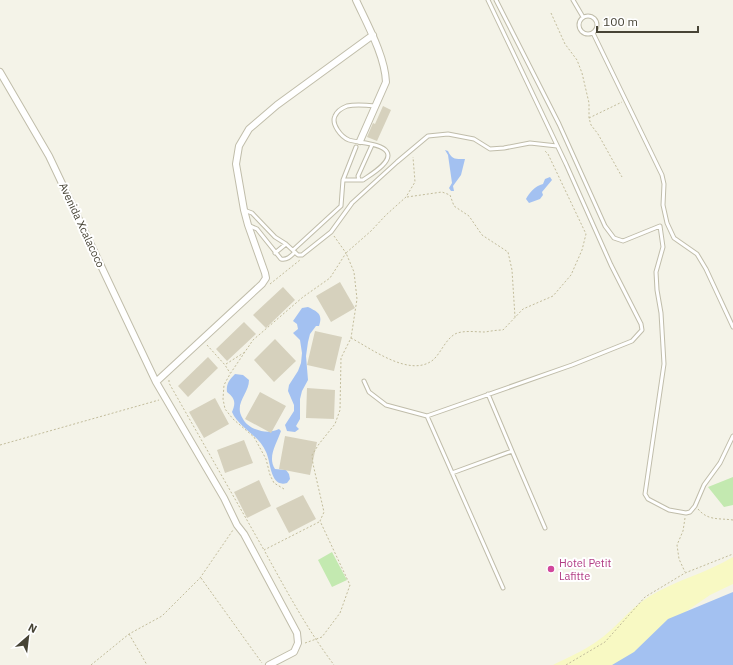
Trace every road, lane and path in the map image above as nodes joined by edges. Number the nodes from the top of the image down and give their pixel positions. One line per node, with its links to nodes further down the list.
1 (356, 0): 8 (street)
2 (488, 0): 15 (lane)
3 (496, 0): 26 (lane)
4 (573, 0): 6 (lane)
5 (551, 13): 12 (path)
6 (583, 17): 7 (lane); 7 (lane)
7 (594, 33): 10 (lane)
8 (373, 35): 11 (street); 23 (street)
9 (0, 72): 43 (street, Avenida Xcalacoco)
10 (626, 100): 12 (path); 24 (lane)
11 (375, 106): 13 (street); 13 (lane)
12 (589, 118): 19 (path)
13 (360, 141): 14 (lane)
14 (372, 145): 21 (lane); 21 (lane)
15 (557, 146): 29 (lane); 44 (lane)
16 (356, 147): 20 (lane)
17 (542, 148): 34 (path)
18 (412, 152): 22 (path)
19 (622, 176)
20 (343, 180): 21 (lane); 29 (lane)
21 (359, 180)
22 (406, 197): 31 (path); 34 (path)
23 (244, 210): 25 (street); 28 (lane)
24 (667, 223): 26 (lane); 35 (lane)
25 (248, 225): 30 (lane); 43 (street)
26 (660, 226): 53 (lane)
27 (333, 234): 31 (path)
28 (286, 244): 29 (lane); 30 (lane)
29 (294, 251): 30 (lane)
30 (275, 253)
31 (346, 253): 36 (path); 38 (path)
32 (302, 259): 33 (path)
33 (265, 288)
34 (515, 318): 36 (path)
35 (733, 327)
36 (351, 338): 55 (path)
37 (206, 343): 39 (path)
38 (245, 352): 39 (path); 40 (path)
39 (226, 365): 40 (path)
40 (230, 374): 51 (path)
41 (169, 379): 58 (path)
42 (364, 381): 46 (lane)
43 (156, 382): 45 (street, Avenida Xcalacoco)
44 (488, 394): 46 (lane); 49 (lane)
45 (165, 399): 48 (path); 56 (street, Avenida Xcalacoco)
46 (427, 416): 50 (lane)
47 (733, 436): 52 (lane)
48 (0, 445)
49 (512, 450): 50 (lane); 57 (lane)
50 (452, 473): 62 (lane)
51 (284, 489)
52 (695, 506): 53 (lane); 54 (path)
53 (686, 513): 60 (path)
54 (733, 520)
55 (320, 521): 58 (path); 64 (path)
56 (237, 525): 61 (path); 65 (street, Avenida Xcalacoco)
57 (545, 528)
58 (264, 550): 64 (path)
59 (733, 554): 60 (path)
60 (686, 573): 71 (path)
61 (200, 578): 63 (path); 68 (path)
62 (503, 588)
63 (129, 634): 66 (path); 67 (path)
64 (315, 640): 65 (path); 70 (path)
65 (298, 643): 69 (street)
66 (92, 664)
67 (147, 665)
68 (264, 665)
69 (269, 665)
70 (334, 665)
71 (566, 665)

